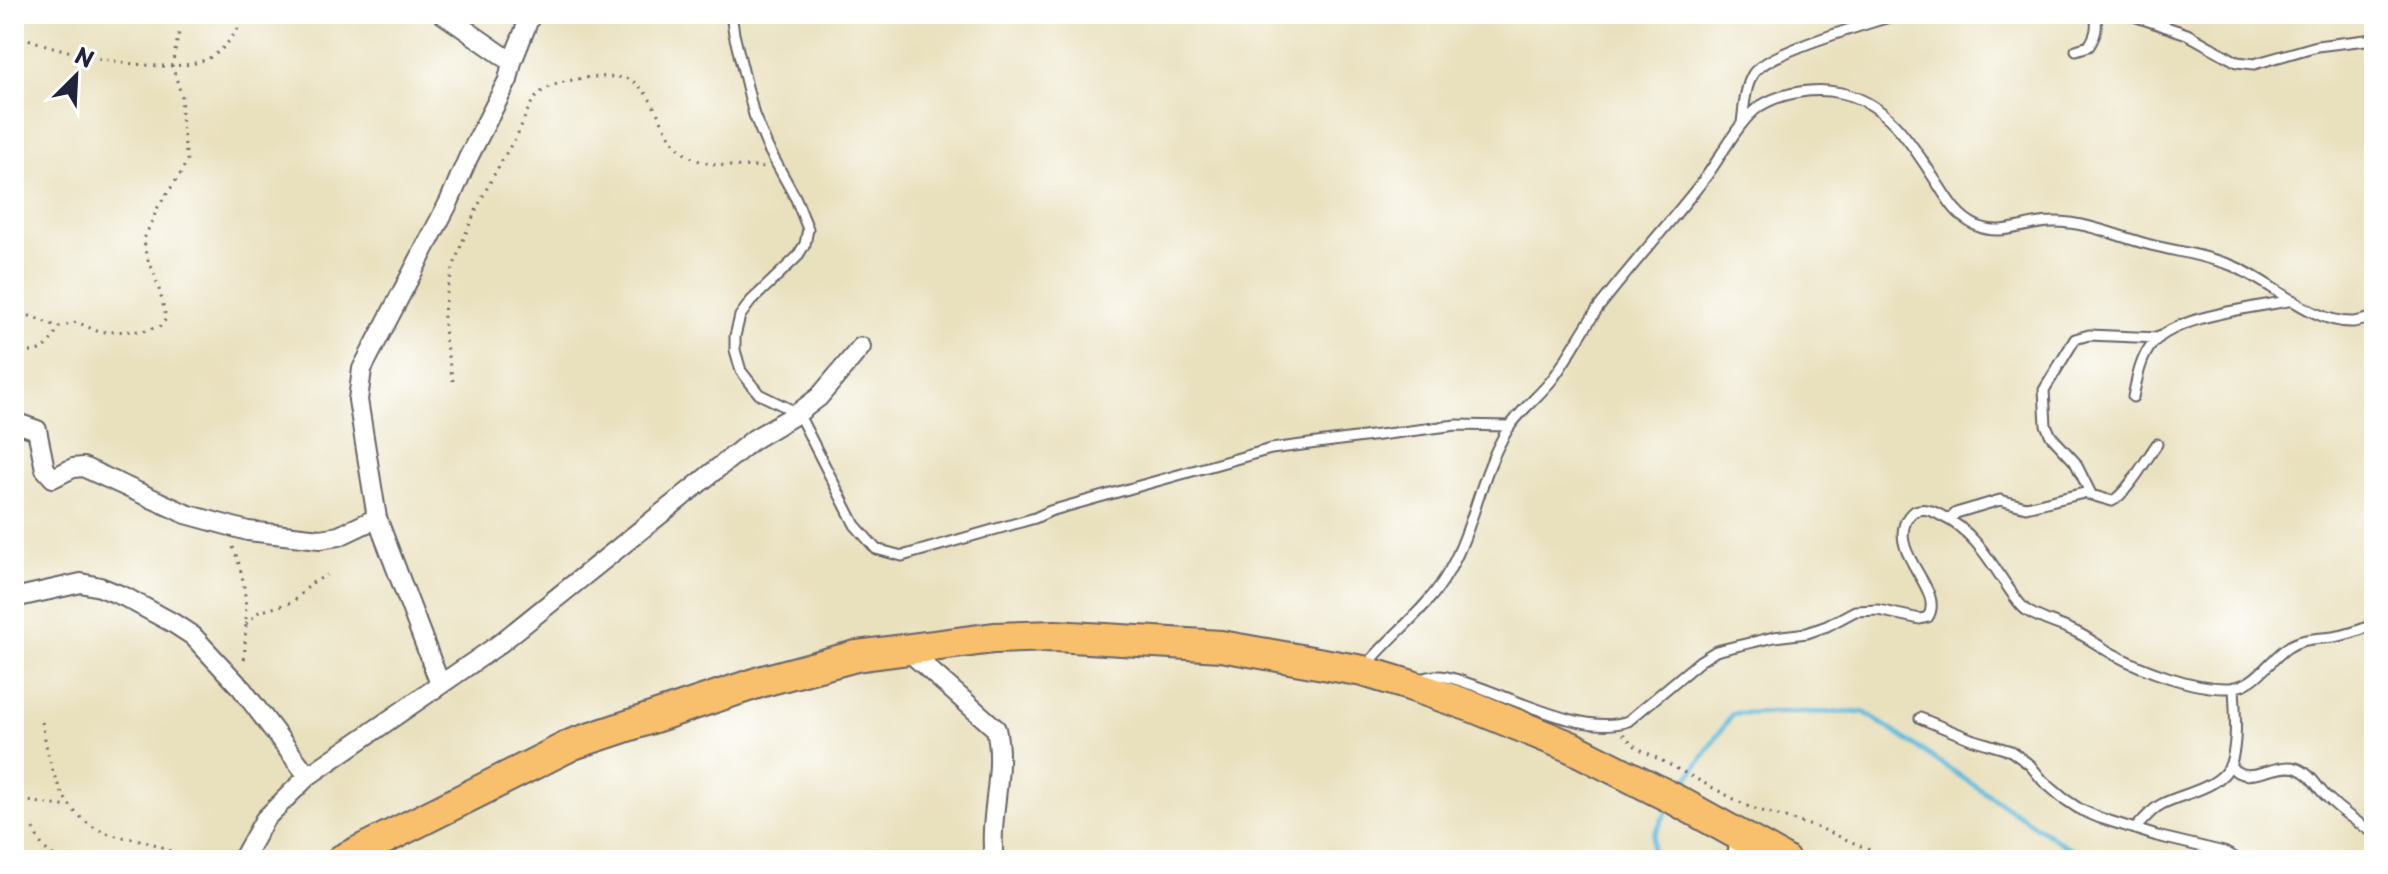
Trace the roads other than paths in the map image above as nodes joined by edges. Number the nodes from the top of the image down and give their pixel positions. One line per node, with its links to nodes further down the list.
1 (443, 14): 9 (street)
2 (531, 14): 9 (street)
3 (731, 14): 16 (lane)
4 (1898, 14): 10 (lane)
5 (2095, 14): 8 (lane)
6 (2128, 14): 7 (lane)
7 (2374, 39)
8 (2076, 50)
9 (512, 62): 21 (street)
10 (1741, 126): 11 (lane); 18 (lane)
11 (2293, 300): 12 (lane); 13 (lane)
12 (2374, 318)
13 (2159, 338): 15 (lane); 20 (lane)
14 (861, 347): 16 (street)
15 (2133, 397)
16 (798, 413): 18 (lane); 27 (street)
17 (14, 422): 21 (street)
18 (1509, 426): 26 (lane)
19 (2157, 444): 20 (lane)
20 (2091, 494): 22 (lane)
21 (377, 518): 27 (street)
22 (1950, 519): 28 (lane); 29 (lane)
23 (14, 598): 32 (street)
24 (2374, 624): 29 (lane)
25 (907, 650): 26 (highway); 37 (highway); 38 (street)
26 (1363, 671): 28 (highway)
27 (440, 684): 32 (street)
28 (1409, 685): 35 (highway)
29 (2234, 687): 31 (lane)
30 (1920, 718): 33 (lane)
31 (2230, 765): 33 (lane); 34 (lane)
32 (308, 776): 36 (street)
33 (2135, 829): 40 (lane)
34 (2374, 833)
35 (1738, 848): 39 (highway)
36 (242, 860)
37 (342, 860)
38 (994, 860)
39 (1784, 860)
40 (2239, 860)

